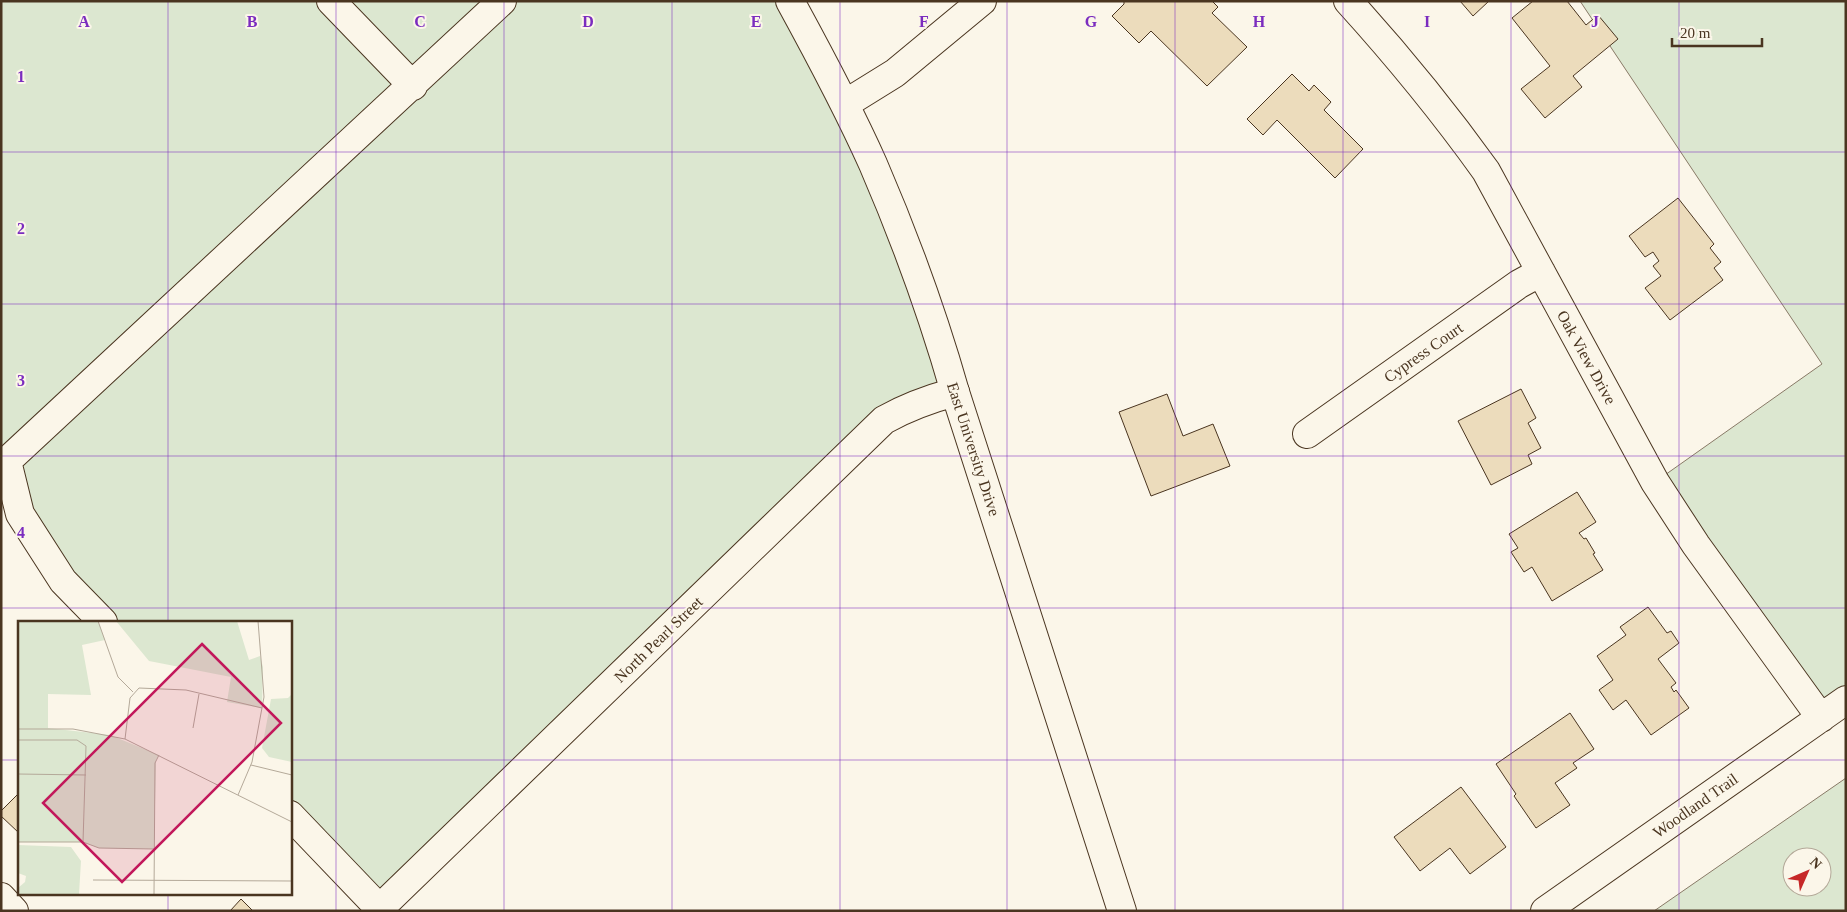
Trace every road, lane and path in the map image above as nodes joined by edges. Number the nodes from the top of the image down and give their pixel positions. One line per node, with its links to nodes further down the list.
1 (331, 1): 6 (street)
2 (502, 1): 6 (street)
3 (790, 1): 7 (street, East University Drive)
4 (982, 1): 7 (street)
5 (1348, 1): 8 (street, Oak View Drive)
6 (413, 86): 11 (street)
7 (844, 104): 9 (street, East University Drive)
8 (1541, 272): 10 (street, Cypress Court); 14 (street, Oak View Drive)
9 (955, 392): 17 (street, North Pearl Street); 19 (street, East University Drive)
10 (1306, 434)
11 (4, 459): 12 (street)
12 (102, 621)
13 (1846, 700): 14 (street, Woodland Trail)
14 (1821, 718): 20 (street, Woodland Trail)
15 (291, 816): 17 (street)
16 (1, 897): 18 (street)
17 (378, 909)
18 (14, 911)
19 (1122, 911)
20 (1545, 911)

